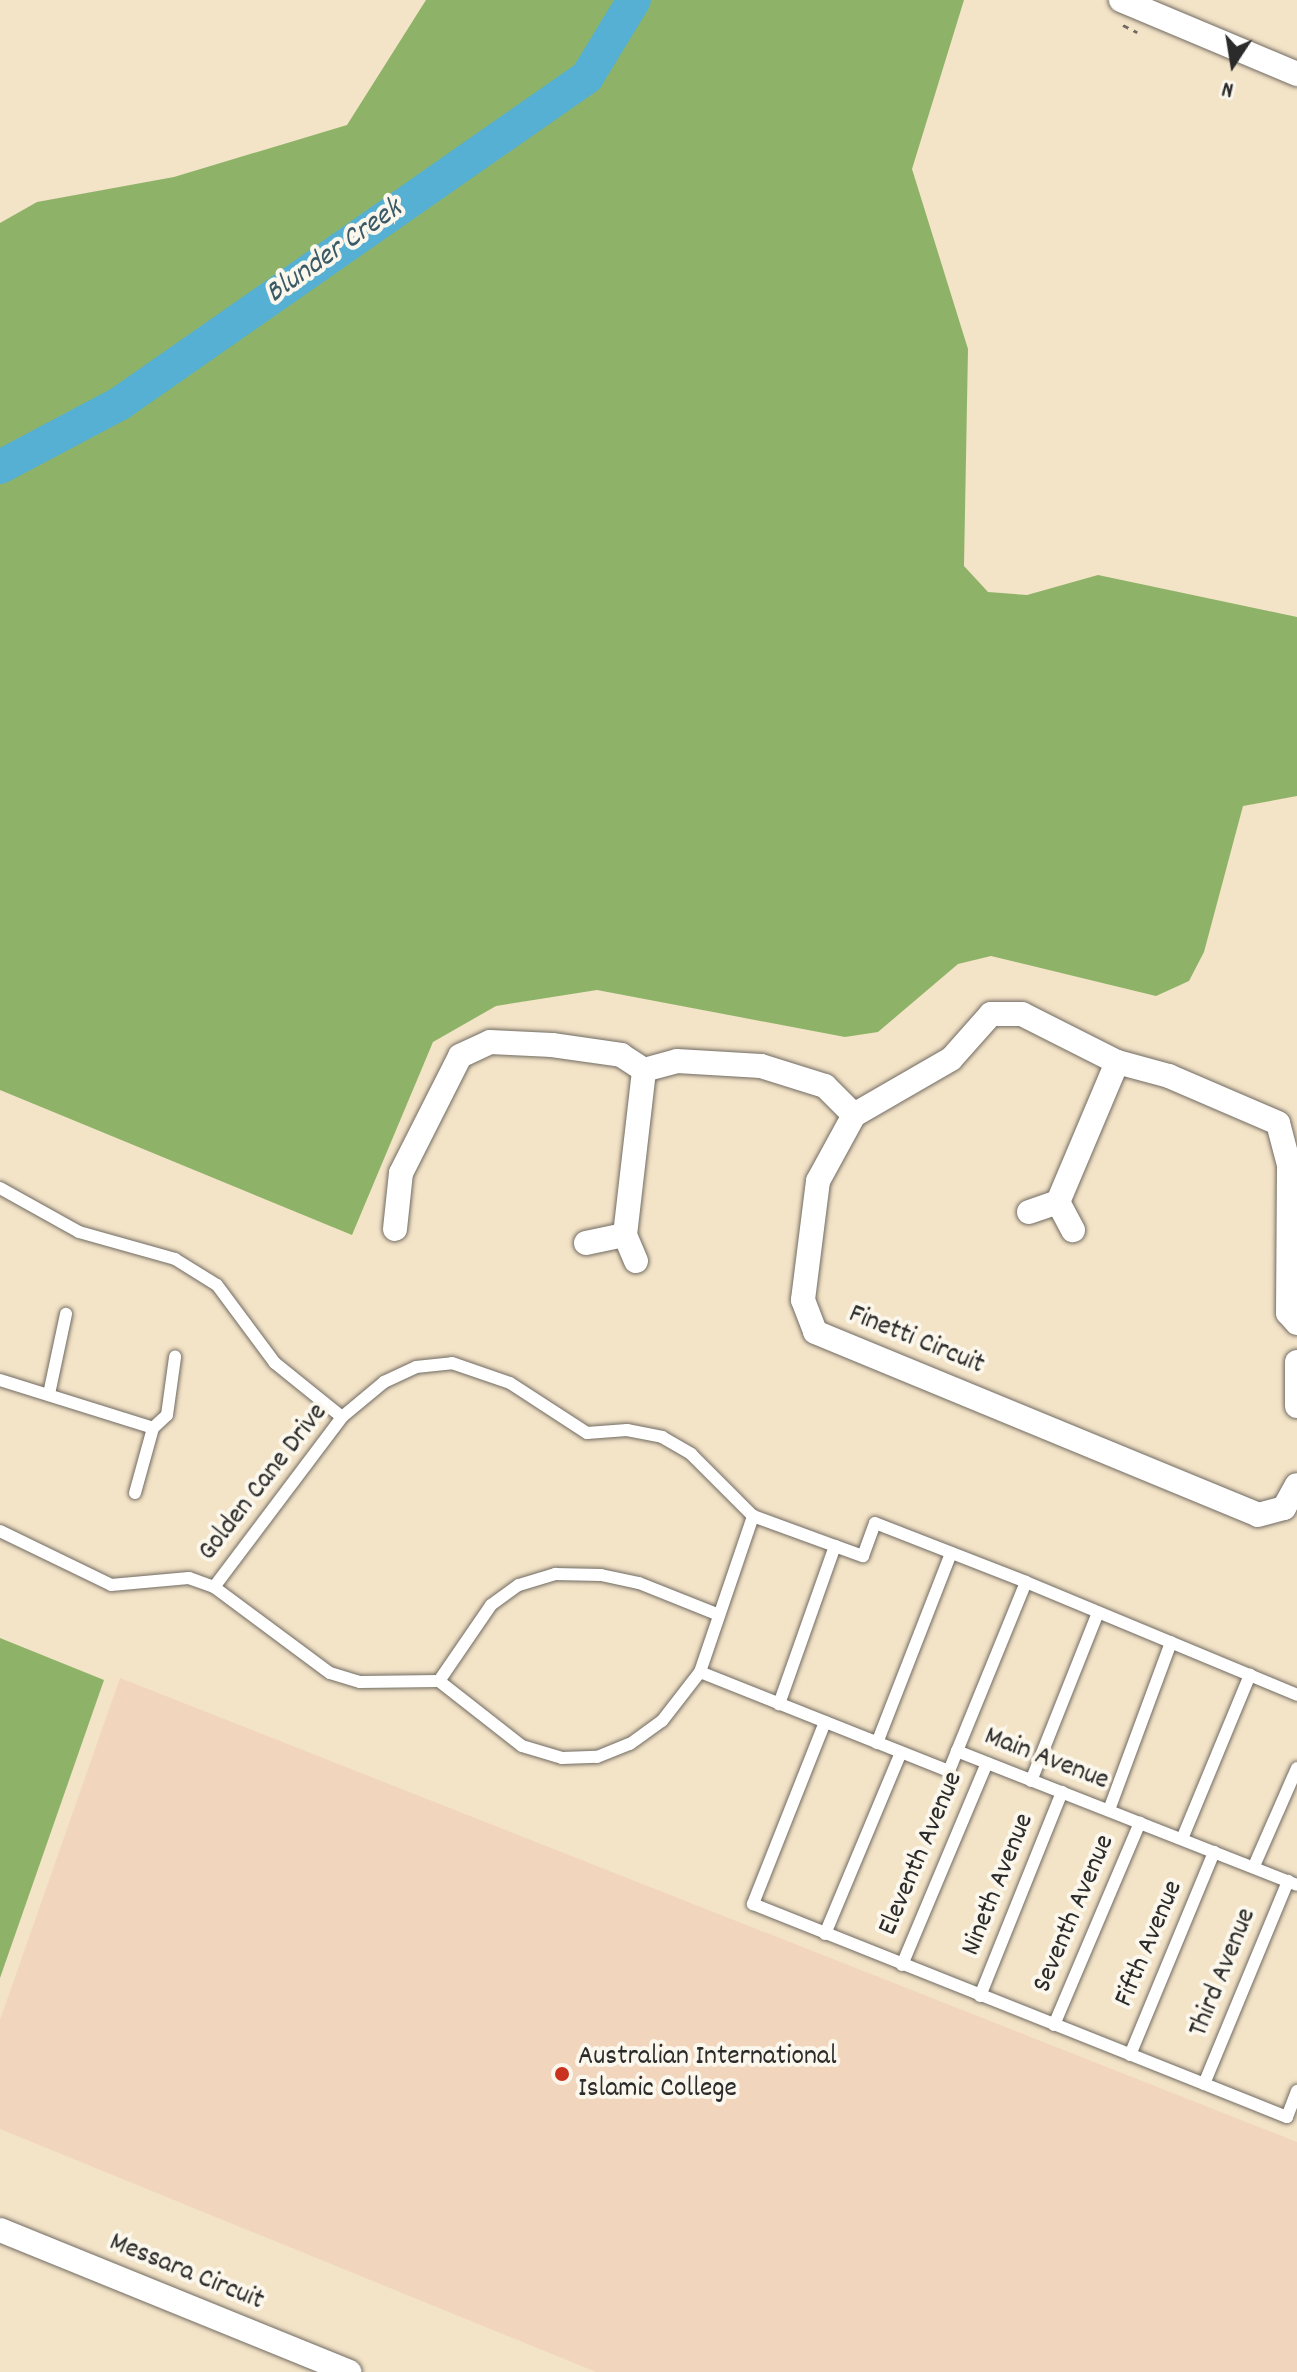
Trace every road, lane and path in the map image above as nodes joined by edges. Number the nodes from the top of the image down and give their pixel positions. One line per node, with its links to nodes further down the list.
1 (1121, 0): 2 (street)
2 (1297, 74)
3 (1117, 1062): 5 (street); 7 (street); 15 (street)
4 (644, 1070): 5 (street); 9 (street); 11 (street)
5 (854, 1115): 23 (street, Finetti Circuit)
6 (0, 1188): 21 (lane)
7 (1058, 1202): 8 (street); 10 (street)
8 (1029, 1212)
9 (395, 1229)
10 (1073, 1230)
11 (625, 1235): 12 (street); 13 (street)
12 (586, 1243)
13 (636, 1261)
14 (66, 1314): 19 (lane)
15 (1297, 1323)
16 (175, 1357): 22 (lane)
17 (1297, 1362): 20 (street)
18 (0, 1380): 19 (lane)
19 (49, 1394): 22 (lane)
20 (1297, 1406)
21 (342, 1417): 25 (lane, Golden Cane Drive); 30 (lane, Golden Cane Drive)
22 (153, 1428): 24 (lane)
23 (1297, 1485)
24 (135, 1493)
25 (753, 1516): 27 (lane, Golden Cane Drive); 32 (lane)
26 (0, 1531): 30 (lane)
27 (835, 1546): 28 (lane, Golden Cane Drive); 38 (lane)
28 (951, 1553): 29 (lane); 40 (lane)
29 (1026, 1582): 31 (lane); 41 (lane)
30 (214, 1587): 36 (lane)
31 (1098, 1613): 33 (lane); 45 (lane)
32 (719, 1615): 34 (lane); 36 (lane)
33 (1171, 1642): 35 (lane); 47 (lane)
34 (700, 1672): 36 (lane); 38 (lane, Main Avenue)
35 (1250, 1675): 37 (lane); 49 (lane)
36 (439, 1681)
37 (1297, 1695)
38 (779, 1704): 39 (lane, Main Avenue)
39 (825, 1722): 40 (lane, Main Avenue); 53 (lane)
40 (877, 1743): 42 (lane, Main Avenue)
41 (957, 1751): 42 (lane, Main Avenue); 43 (lane, Main Avenue)
42 (901, 1752): 53 (lane)
43 (987, 1763): 45 (lane, Main Avenue); 54 (lane, Eleventh Avenue)
44 (1297, 1768): 51 (lane)
45 (1031, 1781): 46 (lane, Main Avenue)
46 (1062, 1792): 47 (lane, Main Avenue); 55 (lane, Nineth Avenue)
47 (1109, 1810): 48 (lane, Main Avenue)
48 (1140, 1822): 49 (lane, Main Avenue); 56 (lane, Seventh Avenue)
49 (1182, 1839): 50 (lane, Main Avenue)
50 (1214, 1852): 51 (lane, Main Avenue); 57 (lane, Fifth Avenue)
51 (1254, 1866): 52 (lane, Main Avenue)
52 (1292, 1883): 58 (lane, Third Avenue)
53 (825, 1934): 54 (lane)
54 (902, 1965): 55 (lane)
55 (980, 1996): 56 (lane)
56 (1054, 2025): 57 (lane)
57 (1130, 2055): 58 (lane)
58 (1204, 2084): 59 (lane)
59 (1297, 2091)
60 (0, 2230): 61 (street, Messara Circuit)
61 (349, 2372)

